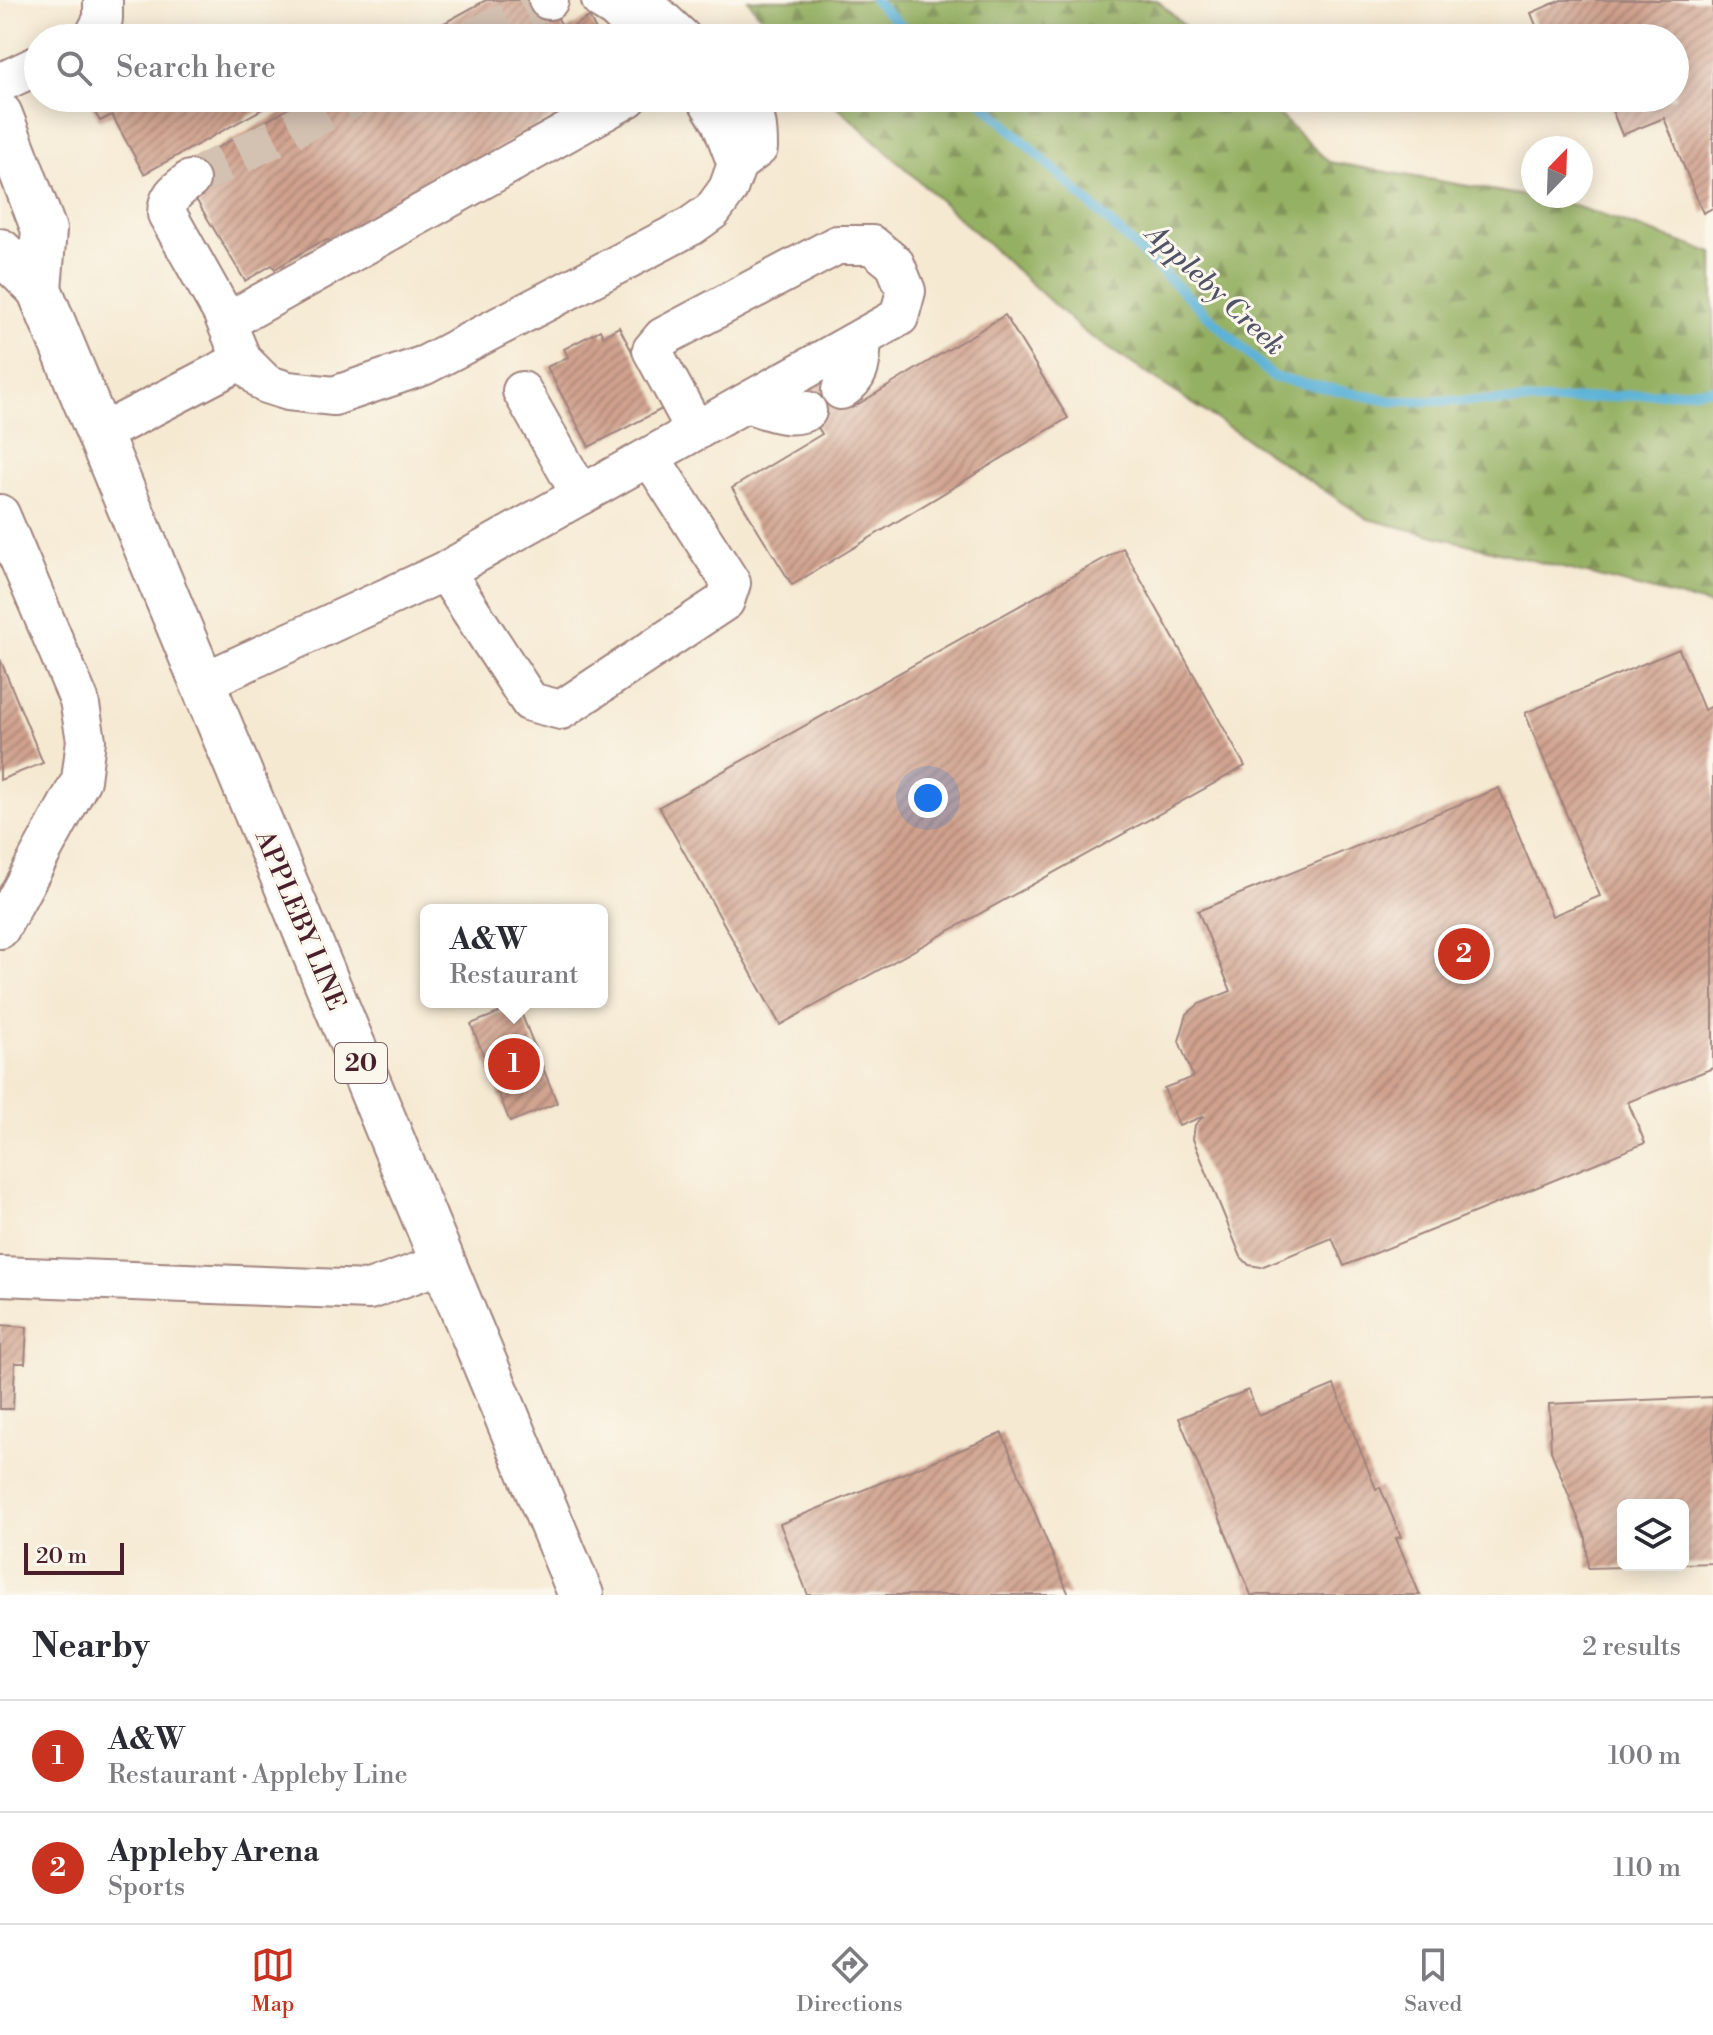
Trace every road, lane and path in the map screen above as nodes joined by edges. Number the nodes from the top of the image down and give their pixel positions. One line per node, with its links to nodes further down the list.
1 (103, 0): 4 (lane)
2 (601, 0): 5 (lane)
3 (641, 0): 6 (lane)
4 (100, 24)
5 (631, 24)
6 (667, 24)
7 (24, 72): 8 (lane)
8 (0, 83)
9 (603, 112): 17 (lane)
10 (715, 112): 13 (lane)
11 (753, 112): 13 (lane)
12 (0, 115): 16 (main road, APPLEBY LINE / 20)
13 (737, 164): 19 (lane)
14 (190, 180): 17 (lane)
15 (0, 251): 16 (main road, APPLEBY LINE / 20)
16 (39, 289): 25 (main road, APPLEBY LINE / 20)
17 (227, 322): 19 (lane)
18 (862, 338): 20 (lane); 22 (lane); 24 (lane)
19 (242, 360): 25 (lane)
20 (841, 390)
21 (522, 391): 27 (lane)
22 (746, 403): 23 (lane); 24 (lane)
23 (807, 411)
24 (696, 431): 26 (lane)
25 (98, 435): 30 (main road, APPLEBY LINE / 20)
26 (650, 457): 27 (lane); 29 (lane)
27 (581, 495): 29 (lane)
28 (0, 514): 31 (lane)
29 (445, 571): 30 (lane)
30 (203, 682): 32 (main road, APPLEBY LINE / 20)
31 (0, 929)
32 (444, 1263): 33 (lane); 34 (main road, APPLEBY LINE / 20)
33 (0, 1276)
34 (581, 1595)

